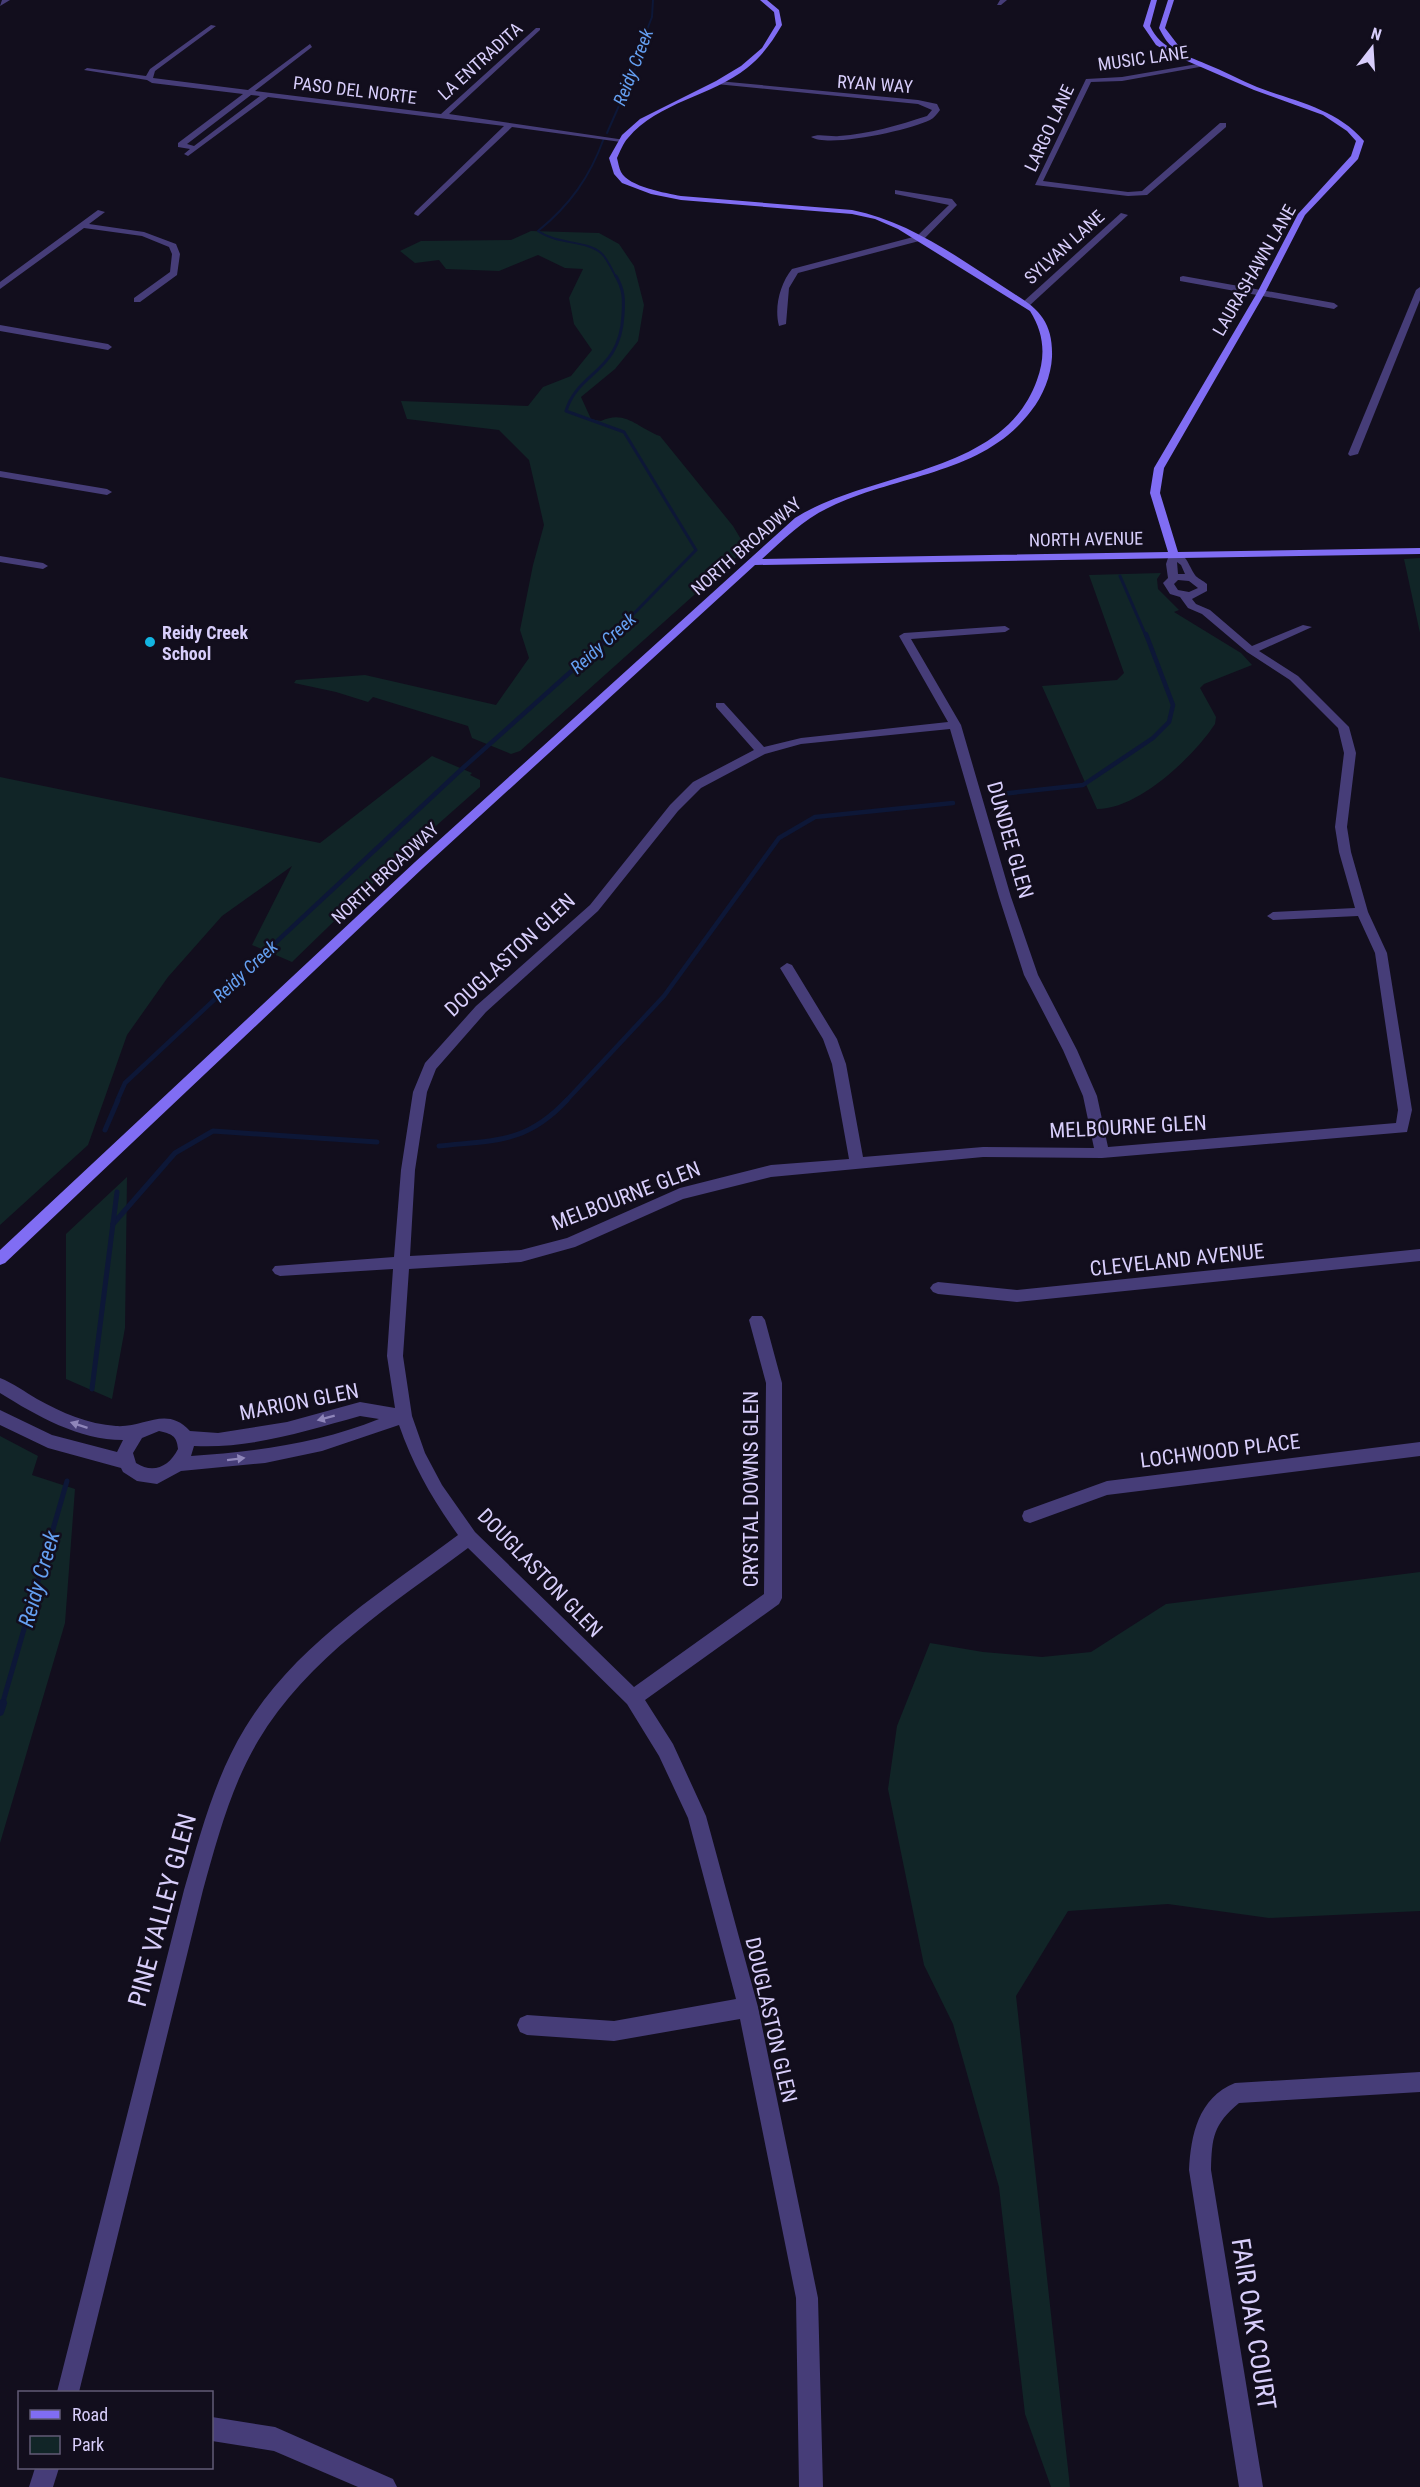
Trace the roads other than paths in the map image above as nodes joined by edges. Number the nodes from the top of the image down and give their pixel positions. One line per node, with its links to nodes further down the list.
1 (7, 0): 5 (street)
2 (763, 0): 13 (street)
3 (1154, 0): 9 (street, LAURASHAWN LANE)
4 (1171, 0): 9 (street, LAURASHAWN LANE)
5 (0, 4)
6 (213, 26): 11 (street)
7 (538, 29): 16 (street, LA ENTRADITA)
8 (310, 46): 14 (street)
9 (1203, 65): 12 (street, MUSIC LANE); 32 (street, LAURASHAWN LANE)
10 (87, 70): 11 (street, PASO DEL NORTE)
11 (149, 78): 14 (street, PASO DEL NORTE)
12 (1088, 80): 18 (street, LARGO LANE)
13 (717, 83): 19 (street, RYAN WAY); 20 (street)
14 (250, 92): 15 (street, PASO DEL NORTE); 21 (street)
15 (267, 94): 16 (street, PASO DEL NORTE); 21 (street)
16 (442, 116): 17 (street, PASO DEL NORTE)
17 (511, 124): 20 (street, PASO DEL NORTE); 25 (street)
18 (1223, 125)
19 (815, 137)
20 (621, 140): 28 (street, NORTH BROADWAY)
21 (195, 148): 22 (street)
22 (187, 154)
23 (898, 192): 28 (street)
24 (102, 212): 27 (street)
25 (418, 214)
26 (1124, 215): 34 (street, SYLVAN LANE)
27 (84, 226): 30 (street); 33 (street)
28 (920, 238): 34 (street, NORTH BROADWAY); 38 (street)
29 (1184, 279): 32 (street)
30 (0, 286)
31 (1420, 290): 36 (street)
32 (1260, 293): 35 (street); 45 (street, LAURASHAWN LANE)
33 (137, 300)
34 (1026, 304): 47 (street, NORTH BROADWAY)
35 (1334, 306)
36 (1407, 320): 37 (street); 41 (street)
37 (1420, 322)
38 (782, 324)
39 (0, 328): 40 (street)
40 (108, 347)
41 (1353, 454)
42 (0, 474): 43 (street)
43 (107, 492)
44 (1420, 551): 45 (street, NORTH AVENUE)
45 (1174, 554): 47 (street, NORTH AVENUE); 49 (street); 50 (street, MELBOURNE GLEN)
46 (0, 559): 48 (street)
47 (753, 562): 66 (street, NORTH BROADWAY)
48 (43, 566)
49 (1173, 578): 50 (street); 52 (street, MELBOURNE GLEN)
50 (1191, 578): 51 (street, MELBOURNE GLEN)
51 (1199, 594): 52 (street); 53 (street, MELBOURNE GLEN)
52 (1184, 595): 53 (street, MELBOURNE GLEN)
53 (1206, 612): 56 (street, MELBOURNE GLEN)
54 (1306, 627): 56 (street)
55 (1005, 630): 58 (street, DUNDEE GLEN)
56 (1251, 650): 60 (street, MELBOURNE GLEN)
57 (720, 705): 59 (street)
58 (955, 725): 59 (street, DOUGLASTON GLEN); 63 (street, DUNDEE GLEN)
59 (761, 751): 67 (street, DOUGLASTON GLEN)
60 (1362, 912): 61 (street); 63 (street, MELBOURNE GLEN)
61 (1273, 916)
62 (787, 968): 64 (street)
63 (1102, 1153): 64 (street, MELBOURNE GLEN)
64 (857, 1163): 67 (street, MELBOURNE GLEN)
65 (1420, 1255): 69 (street, CLEVELAND AVENUE)
66 (0, 1259)
67 (401, 1262): 68 (street, MELBOURNE GLEN); 72 (street, DOUGLASTON GLEN)
68 (280, 1270)
69 (938, 1288)
70 (757, 1320): 81 (street, CRYSTAL DOWNS GLEN)
71 (0, 1385): 74 (street, one-way to 71)
72 (404, 1416): 75 (street, MARION GLEN, one-way to 75); 78 (street, MARION GLEN, one-way to 72); 80 (street, DOUGLASTON GLEN)
73 (0, 1417): 77 (street)
74 (136, 1433): 75 (street); 77 (street)
75 (186, 1438): 78 (street)
76 (1420, 1449): 79 (street, LOCHWOOD PLACE)
77 (126, 1462): 78 (street)
78 (178, 1464)
79 (1030, 1516)
80 (469, 1537): 81 (street, DOUGLASTON GLEN); 85 (street, PINE VALLEY GLEN)
81 (633, 1698): 82 (street, DOUGLASTON GLEN)
82 (748, 2007): 83 (street); 90 (street, DOUGLASTON GLEN)
83 (527, 2025)
84 (1420, 2082): 91 (street, FAIR OAK COURT)
85 (68, 2391)
86 (213, 2429): 89 (street)
87 (47, 2469): 88 (street)
88 (41, 2487)
89 (385, 2487)
90 (811, 2487)
91 (1251, 2487)

